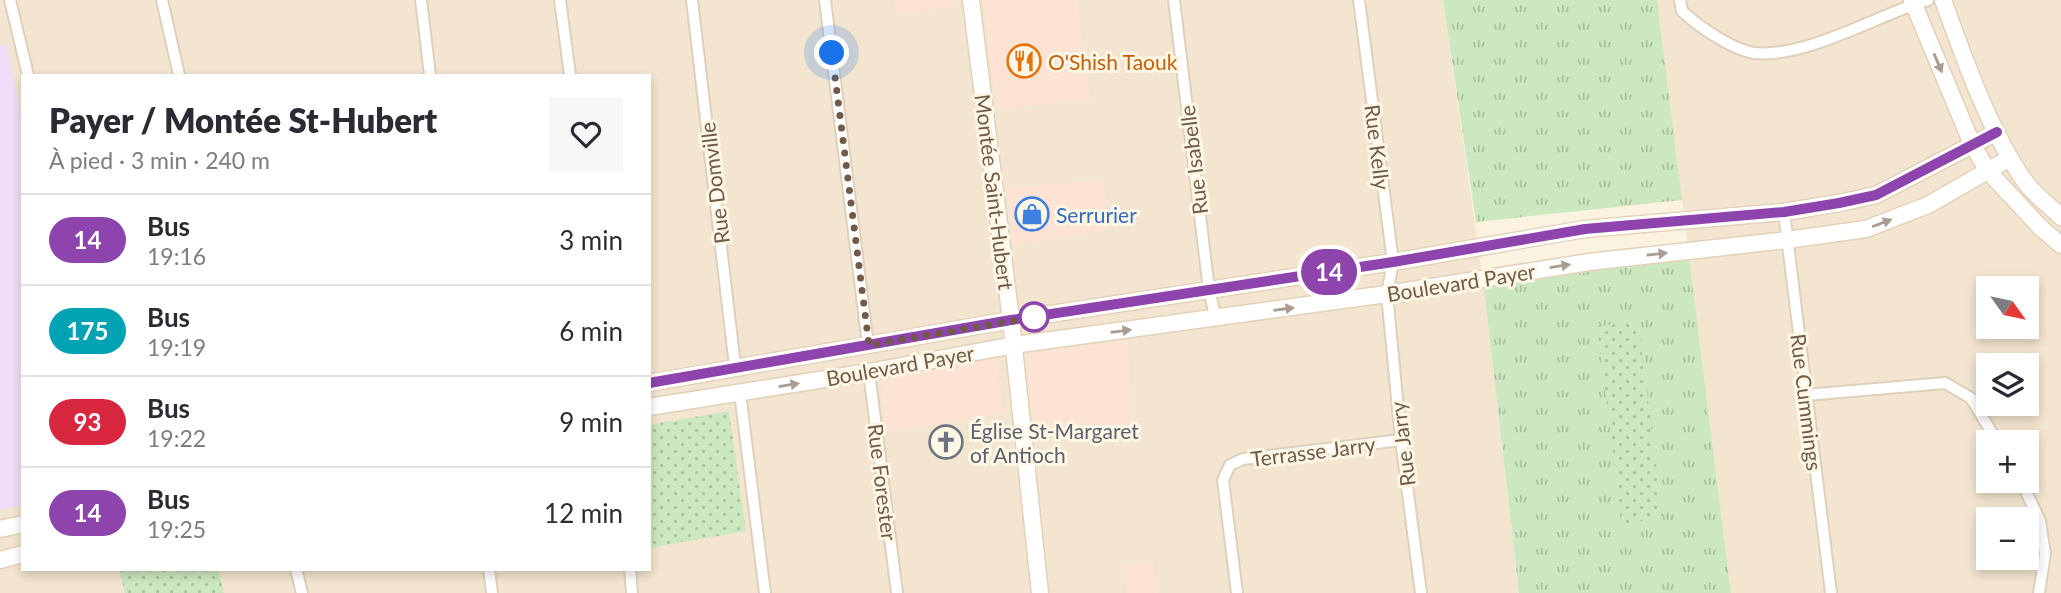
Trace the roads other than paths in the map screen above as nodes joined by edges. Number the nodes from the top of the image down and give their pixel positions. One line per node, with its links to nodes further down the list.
1 (10, 0): 13 (street)
2 (162, 0): 14 (street)
3 (421, 0): 15 (street)
4 (560, 0): 16 (street)
5 (692, 0): 32 (street, Rue Domville)
6 (825, 0): 30 (street)
7 (971, 0): 29 (street, Montée Saint-Hubert)
8 (1174, 0): 26 (street, Rue Isabelle)
9 (1359, 0): 25 (street, Rue Kelly)
10 (1680, 0): 12 (street)
11 (1943, 0): 17 (street)
12 (1918, 1): 18 (street, one-way to 18)
13 (28, 74)
14 (180, 74)
15 (430, 74)
16 (570, 74)
17 (1997, 132): 18 (street, Boulevard Payer); 19 (street)
18 (1972, 144): 20 (street); 21 (street, Boulevard Payer)
19 (2010, 158): 20 (street, Boulevard Payer); 22 (street)
20 (1988, 171): 23 (street, Boulevard Payer, one-way to 20); 24 (street)
21 (1784, 212): 23 (street, Rue Cummings); 25 (street, Boulevard Payer)
22 (2061, 217)
23 (1787, 240): 27 (street, Boulevard Payer, one-way to 23); 36 (street, Rue Cummings)
24 (2061, 245)
25 (1393, 262): 26 (street, Boulevard Payer); 27 (street, Rue Kelly)
26 (1209, 290): 28 (street, Rue Isabelle); 29 (street, Boulevard Payer)
27 (1387, 294): 28 (street, Boulevard Payer, one-way to 27); 39 (street, Rue Jarry)
28 (1216, 319): 31 (street, Boulevard Payer, one-way to 28)
29 (1011, 320): 30 (street, Boulevard Payer); 31 (street, Montée Saint-Hubert)
30 (869, 345): 32 (street, Boulevard Payer)
31 (1014, 345): 33 (street, Boulevard Payer); 53 (street, Montée Saint-Hubert)
32 (735, 366): 34 (street, Boulevard Payer)
33 (869, 372): 35 (street, Boulevard Payer, one-way to 33); 52 (street, Rue Forester)
34 (651, 383)
35 (740, 393): 37 (street, Boulevard Payer); 51 (street)
36 (1806, 395): 38 (street); 56 (street, Rue Cummings)
37 (651, 407)
38 (1990, 430)
39 (1401, 440): 54 (street, Terrasse Jarry); 55 (street, Rue Jarry)
40 (2027, 493): 57 (street)
41 (21, 524): 42 (street)
42 (0, 529)
43 (21, 555): 44 (street)
44 (0, 560)
45 (296, 571): 48 (street)
46 (489, 571): 49 (street)
47 (630, 571): 50 (street)
48 (302, 593)
49 (492, 593)
50 (632, 593)
51 (765, 593)
52 (897, 593)
53 (1040, 593)
54 (1237, 593)
55 (1421, 593)
56 (1831, 593)
57 (2039, 593)

